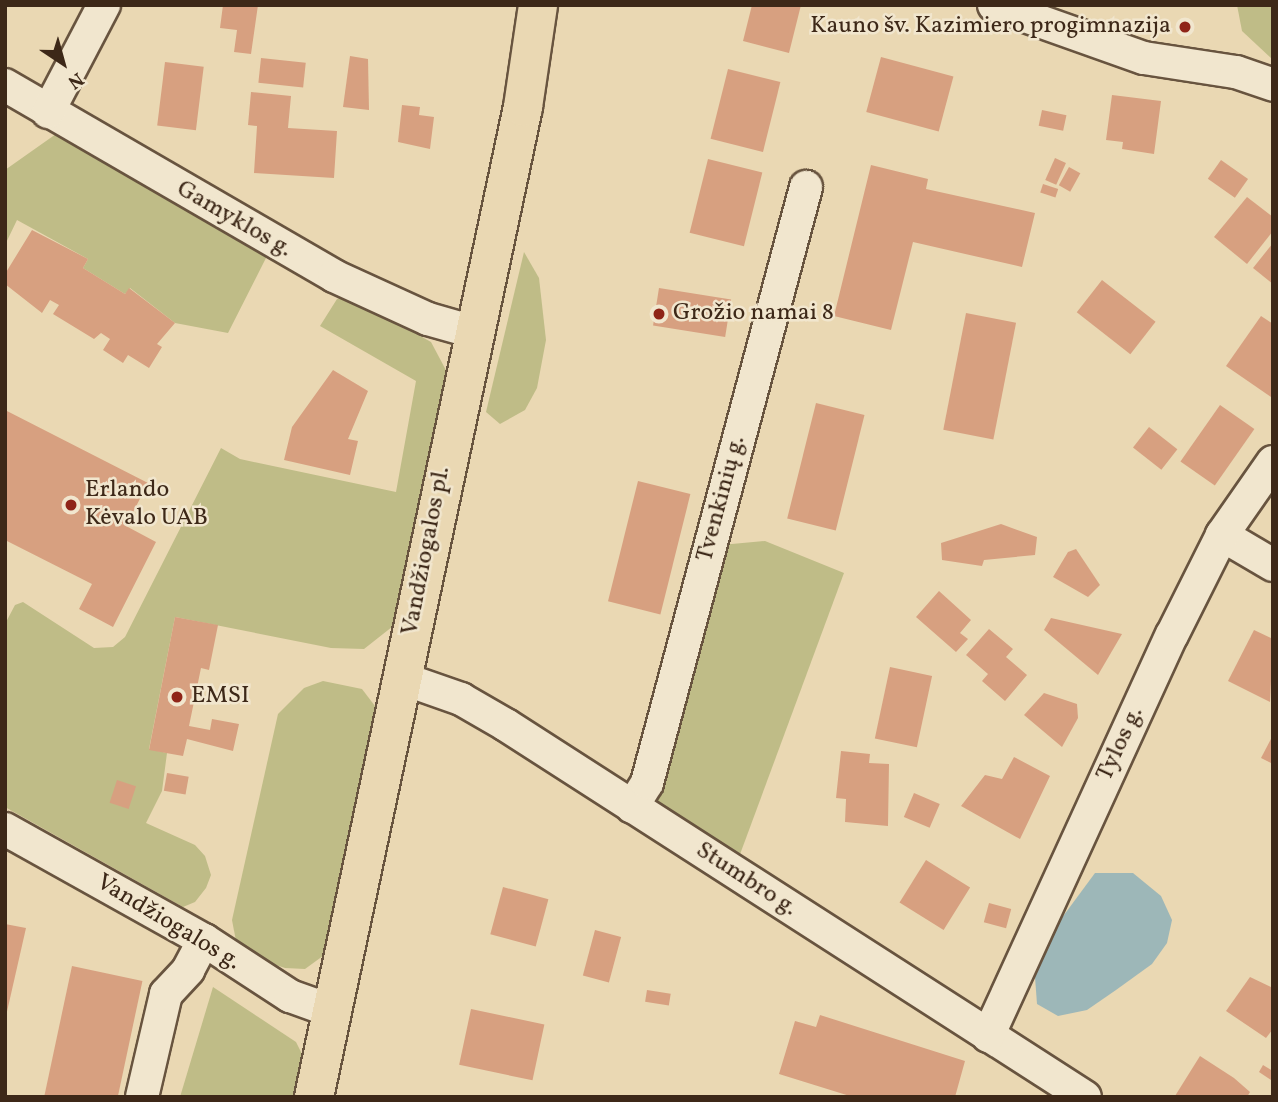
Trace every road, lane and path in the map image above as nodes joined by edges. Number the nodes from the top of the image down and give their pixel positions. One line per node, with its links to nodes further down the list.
1 (104, 5): 6 (street)
2 (538, 5): 8 (main road, Vandžiogalos pl.)
3 (994, 5): 5 (street)
4 (5, 85): 6 (street, Gamyklos g.)
5 (1273, 85)
6 (48, 112): 8 (street, Gamyklos g.)
7 (806, 187): 13 (street, Tvenkinių g.)
8 (474, 332): 12 (main road, Vandžiogalos pl.)
9 (1273, 462): 10 (street, Tylos g.)
10 (1222, 535): 11 (street); 17 (street, Tylos g.)
11 (1273, 565)
12 (401, 678): 13 (street, Stumbro g.); 16 (main road, Vandžiogalos pl.)
13 (632, 807): 17 (street, Stumbro g.)
14 (5, 829): 15 (street, Vandžiogalos g.)
15 (204, 940): 16 (street, Vandžiogalos g.); 18 (street)
16 (332, 1011): 19 (main road, Vandžiogalos pl.)
17 (988, 1036): 20 (street, Stumbro g.)
18 (142, 1097)
19 (314, 1097)
20 (1085, 1097)

